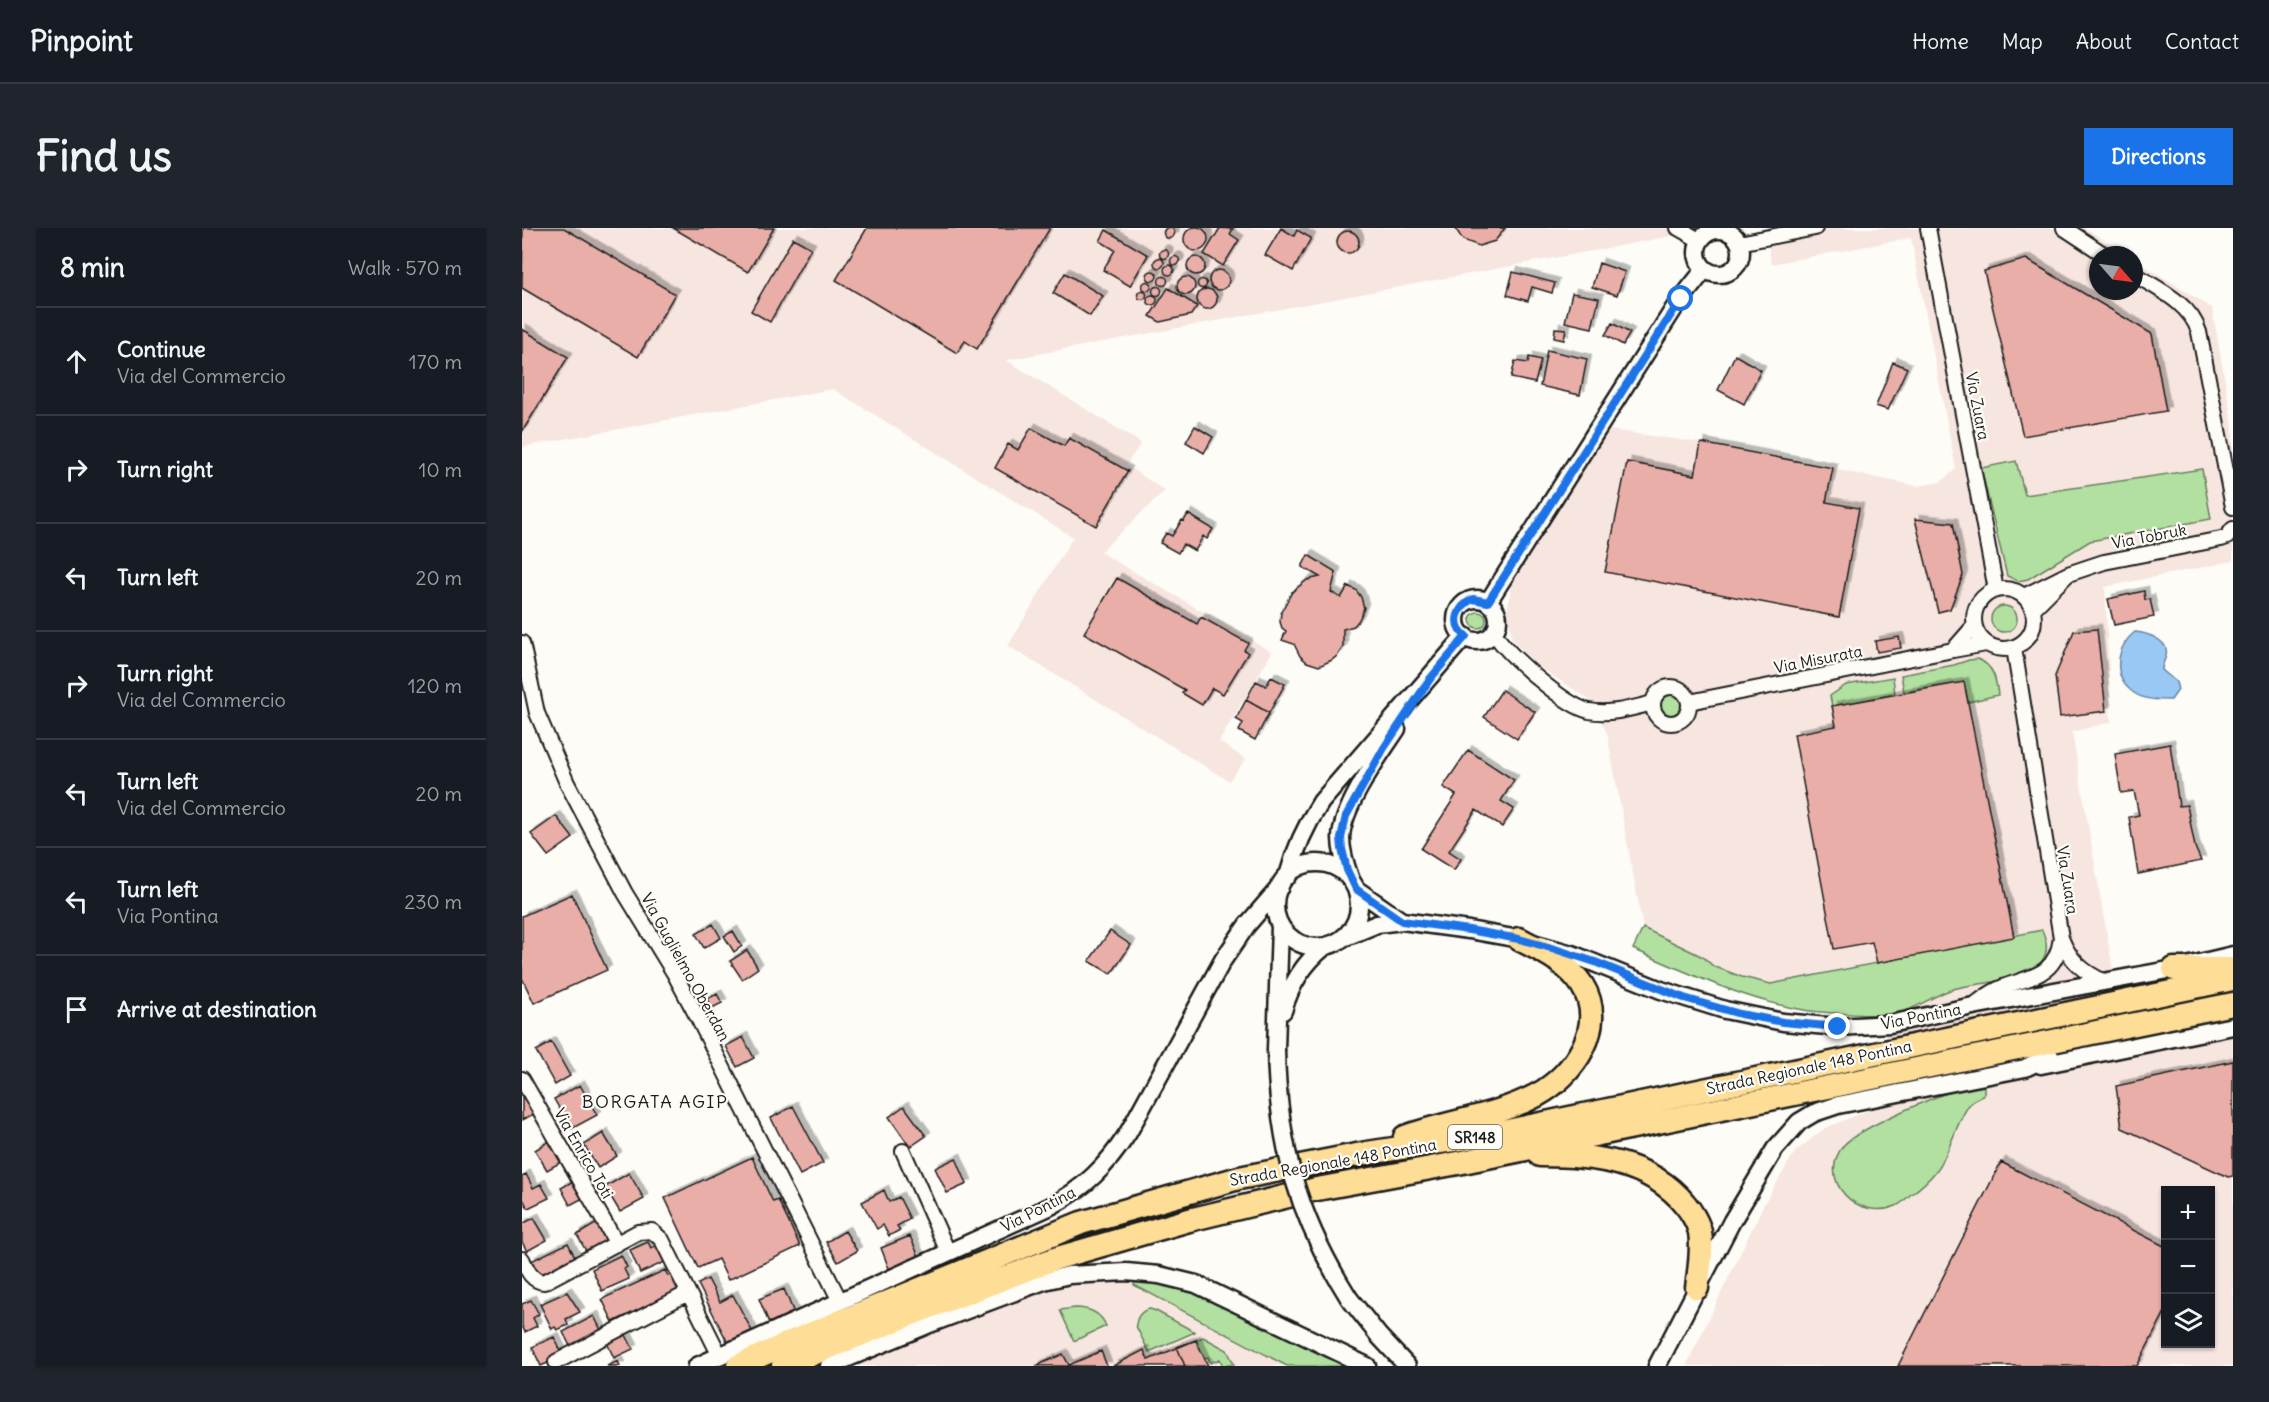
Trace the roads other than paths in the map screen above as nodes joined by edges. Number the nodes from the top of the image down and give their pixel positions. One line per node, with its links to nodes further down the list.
1 (1678, 228): 6 (street)
2 (1815, 228): 5 (street)
3 (1928, 228): 13 (street, Via Zuara)
4 (2064, 228): 7 (street)
5 (1733, 234): 6 (street); 8 (street)
6 (1701, 241): 8 (street)
7 (2091, 246)
8 (1705, 269): 15 (street)
9 (2143, 280): 10 (street)
10 (2233, 507)
11 (2233, 529): 12 (street, Via Tobruk)
12 (2068, 574): 14 (street, Via Tobruk); 16 (street, Via Tobruk)
13 (1996, 590): 14 (street); 17 (street)
14 (2024, 596): 16 (street)
15 (1488, 602): 18 (street); 19 (street)
16 (2033, 609): 22 (street)
17 (1974, 626): 21 (street); 23 (street)
18 (1494, 633): 19 (street); 26 (street)
19 (1466, 636): 24 (street)
20 (522, 643): 56 (street, Via Guglielmo Oberdan)
21 (1986, 644): 22 (street); 23 (street, Via Misurata)
22 (2014, 648): 32 (street, Via Zuara)
23 (1953, 650): 25 (street, Via Misurata)
24 (1430, 679): 27 (street); 28 (street)
25 (1689, 702): 26 (street); 26 (street)
26 (1653, 703)
27 (1284, 881): 28 (street); 30 (street); 52 (street, Via Pontina)
28 (1354, 885): 29 (street, Via Pontina); 31 (street)
29 (1402, 921): 31 (street, Via Pontina); 33 (street, Via Pontina)
30 (1280, 925): 34 (street); 44 (street)
31 (1343, 938): 34 (street)
32 (2061, 938): 39 (street, Via Zuara); 41 (street, Via Zuara)
33 (1519, 939): 41 (street, Via Pontina); 49 (highway)
34 (1324, 947): 44 (street)
35 (2233, 955): 36 (street, Via Pontina)
36 (2174, 969): 37 (highway); 39 (street, Via Pontina)
37 (2233, 969)
38 (2233, 979): 49 (highway, Strada Regionale 148 Pontina / SR148)
39 (2105, 982): 41 (street, Via Pontina)
40 (2233, 1004): 43 (highway, Strada Regionale 148 Pontina / SR148)
41 (1974, 1006)
42 (2233, 1026): 46 (street)
43 (2109, 1029): 45 (highway); 50 (highway, Strada Regionale 148 Pontina / SR148)
44 (1276, 1050): 64 (street, bridge)
45 (2050, 1056): 46 (street)
46 (2025, 1068): 54 (street)
47 (522, 1079): 51 (street, Via Enrico Toti)
48 (903, 1151): 52 (street)
49 (1368, 1153): 57 (highway, Strada Regionale 148 Pontina / SR148)
50 (1458, 1163): 54 (highway); 61 (highway, Strada Regionale 148 Pontina / SR148)
51 (617, 1244): 53 (street); 55 (street)
52 (948, 1252): 56 (street, Via Pontina)
53 (522, 1259)
54 (1697, 1288): 59 (street)
55 (688, 1293): 57 (street); 58 (street)
56 (840, 1301): 57 (street, Via Pontina)
57 (729, 1361): 60 (street, Via Pontina)
58 (556, 1362)
59 (1657, 1365)
60 (697, 1366)
61 (783, 1366)
62 (829, 1366): 63 (street)
63 (1367, 1366)
64 (1407, 1366)

